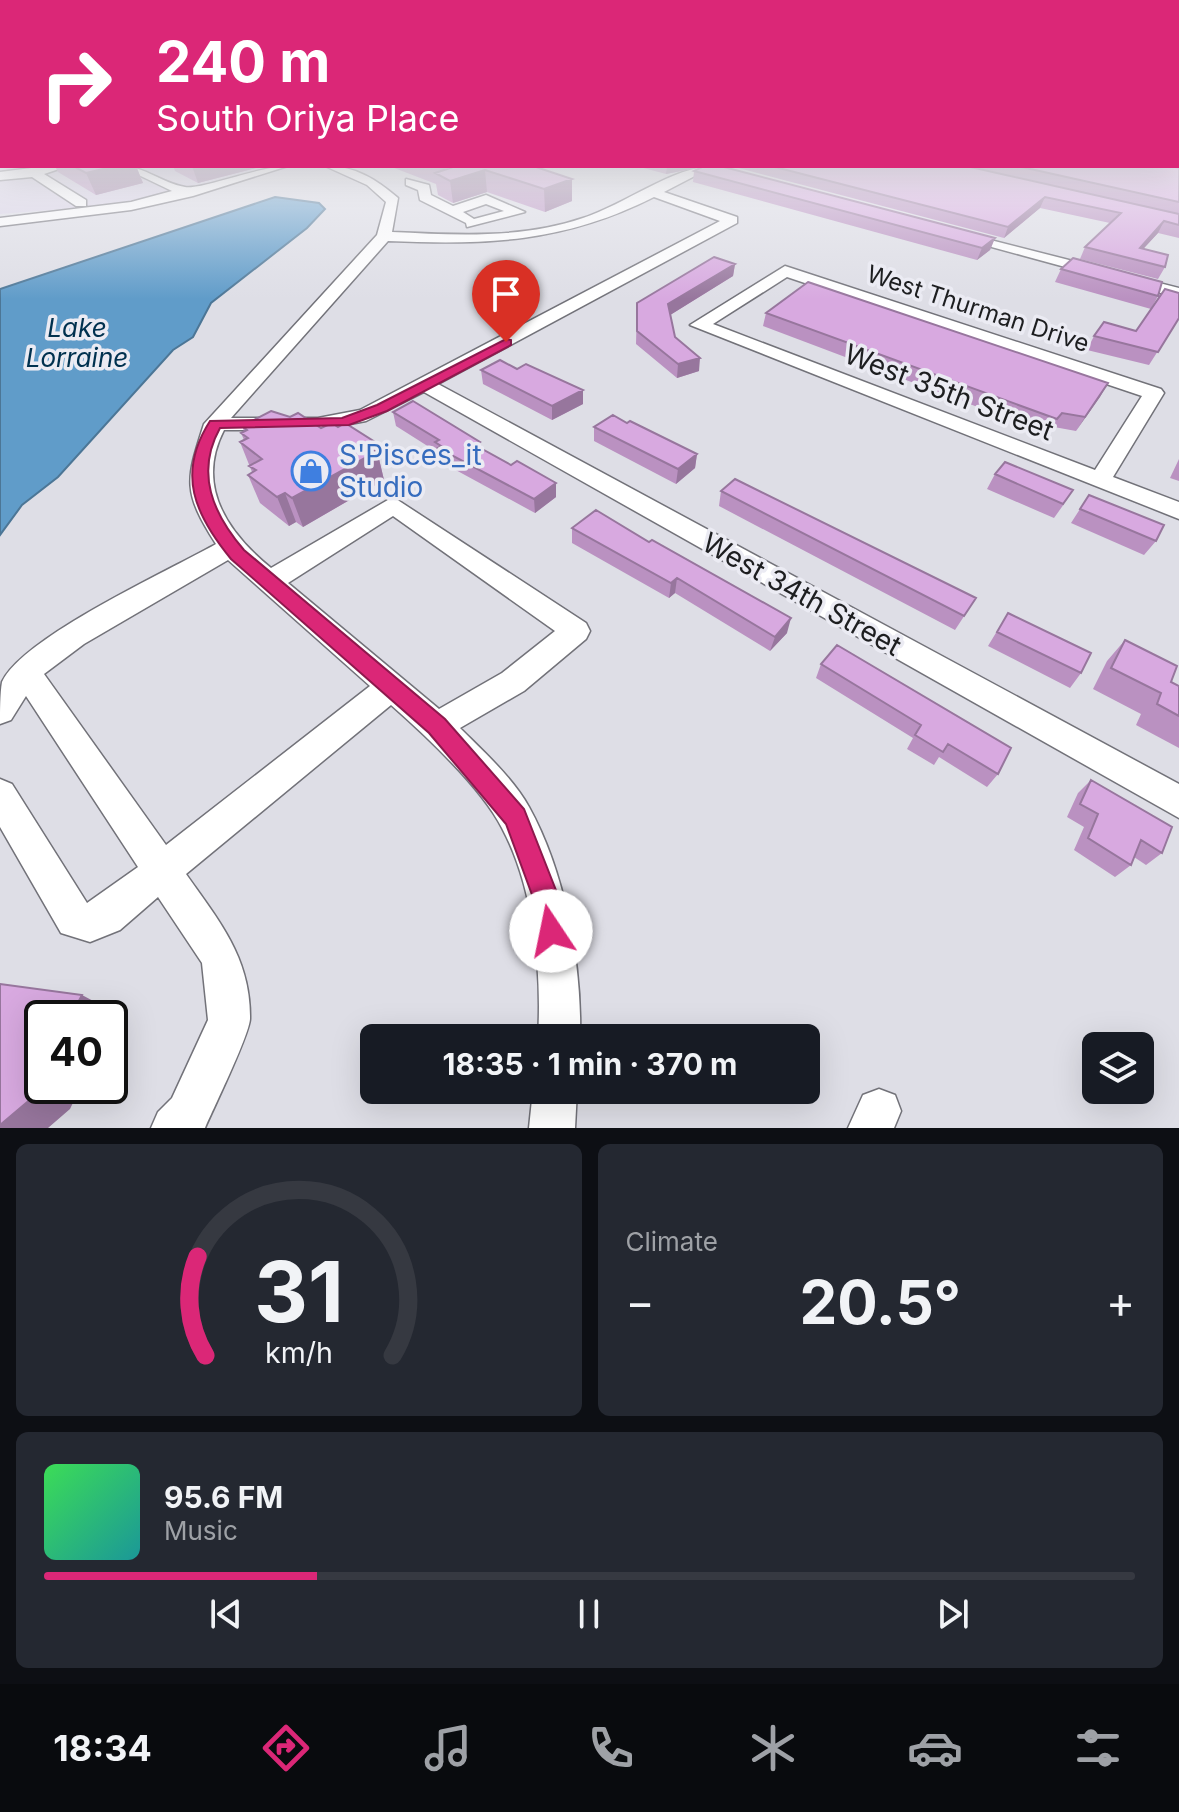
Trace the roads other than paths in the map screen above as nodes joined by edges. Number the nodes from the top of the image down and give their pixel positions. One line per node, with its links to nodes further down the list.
1 (387, 193): 15 (street)
2 (66, 194): 8 (street)
3 (131, 194): 8 (street)
4 (185, 194): 11 (street)
5 (423, 194): 10 (street)
6 (647, 194): 16 (street)
7 (656, 194): 19 (street)
8 (81, 203): 11 (street)
9 (0, 210): 11 (street)
10 (452, 211): 13 (street); 13 (street)
11 (40, 213): 12 (street)
12 (0, 222)
13 (472, 224): 16 (street)
14 (951, 232): 17 (street)
15 (384, 236): 16 (street); 20 (street)
16 (471, 240)
17 (1179, 293)
18 (699, 325): 21 (street, West 35th Street); 21 (street, West Thurman Drive)
19 (425, 385): 20 (street); 30 (street, West 34th Street)
20 (215, 424): 23 (street)
21 (1100, 480): 22 (street, West 35th Street)
22 (1179, 511)
23 (231, 547): 24 (street); 25 (street)
24 (269, 582): 26 (street); 28 (street)
25 (25, 671): 27 (street); 31 (street)
26 (391, 687): 28 (street); 31 (street)
27 (0, 711)
28 (437, 726): 32 (street)
29 (0, 795): 31 (street)
30 (1179, 802)
31 (163, 869): 34 (street)
32 (560, 1024)
33 (554, 1104): 35 (street)
34 (174, 1128)
35 (552, 1128)

